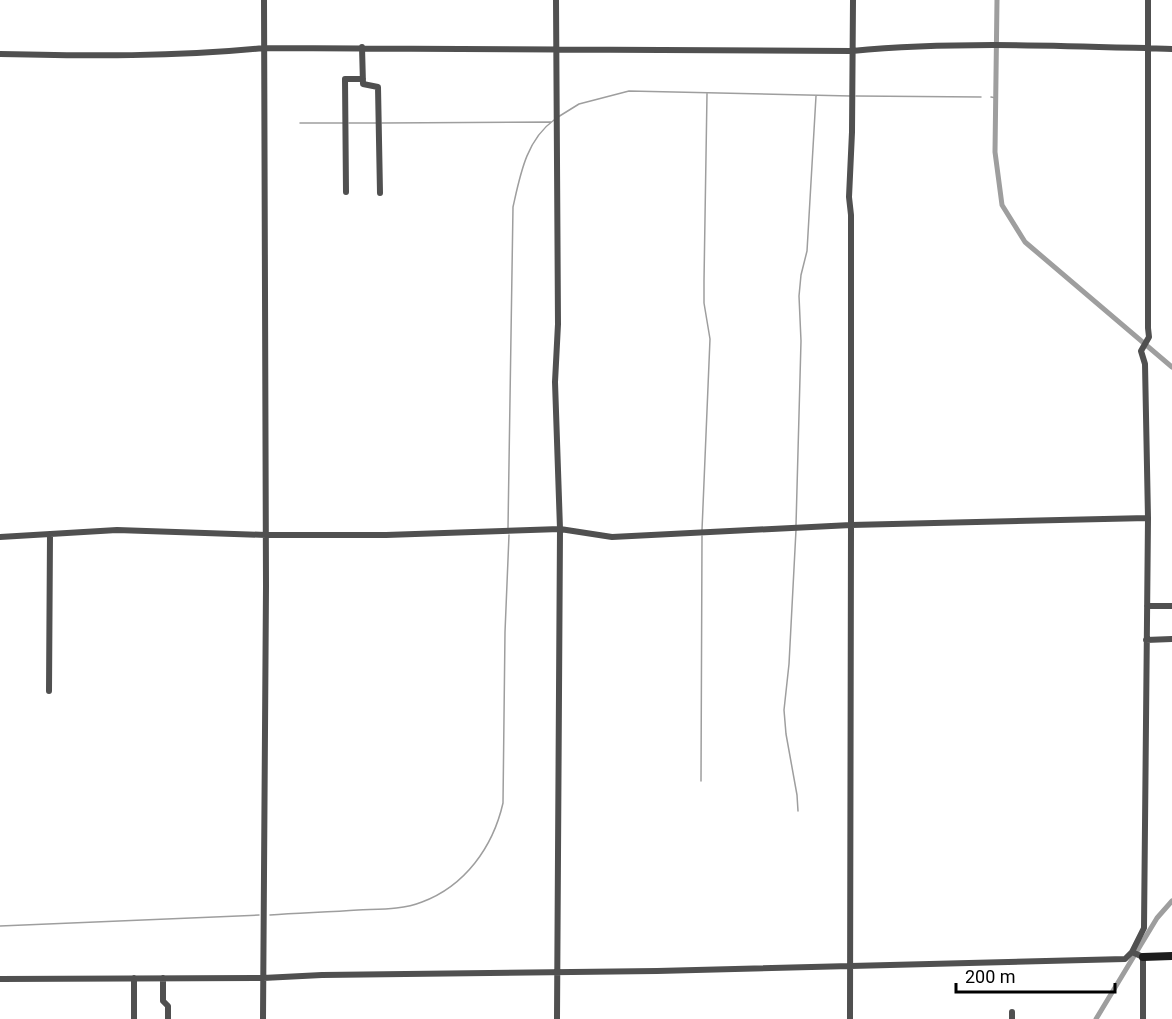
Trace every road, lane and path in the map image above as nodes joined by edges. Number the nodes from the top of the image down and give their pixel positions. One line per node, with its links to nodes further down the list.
1 (264, 0): 6 (street)
2 (556, 0): 9 (street)
3 (853, 0): 10 (street)
4 (1148, 0): 7 (street)
5 (362, 47): 6 (street); 9 (street); 12 (street)
6 (264, 48): 11 (street); 19 (street)
7 (1147, 48): 8 (street); 10 (street); 15 (street)
8 (1172, 49)
9 (556, 50): 10 (street); 17 (street)
10 (852, 51): 16 (street)
11 (0, 54)
12 (363, 79): 13 (street); 14 (street)
13 (346, 192)
14 (380, 193)
15 (1148, 518): 16 (street); 21 (street)
16 (851, 525): 17 (street); 29 (street)
17 (560, 529): 19 (street); 30 (street)
18 (50, 534): 19 (street); 20 (street); 25 (street)
19 (266, 536): 33 (street)
20 (0, 537)
21 (1147, 606): 22 (street); 24 (street)
22 (1172, 606)
23 (1172, 639): 24 (street)
24 (1146, 640): 26 (street)
25 (49, 691)
26 (1132, 952): 27 (street); 29 (street)
27 (1141, 956): 28 (street); 40 (street)
28 (1172, 956)
29 (848, 966): 30 (street); 39 (street)
30 (558, 973): 33 (street); 38 (street)
31 (134, 978): 32 (street); 34 (street); 35 (street)
32 (163, 978): 33 (street); 36 (street)
33 (263, 978): 37 (street)
34 (0, 979)
35 (134, 1019)
36 (168, 1019)
37 (263, 1019)
38 (557, 1019)
39 (849, 1019)
40 (1143, 1019)

